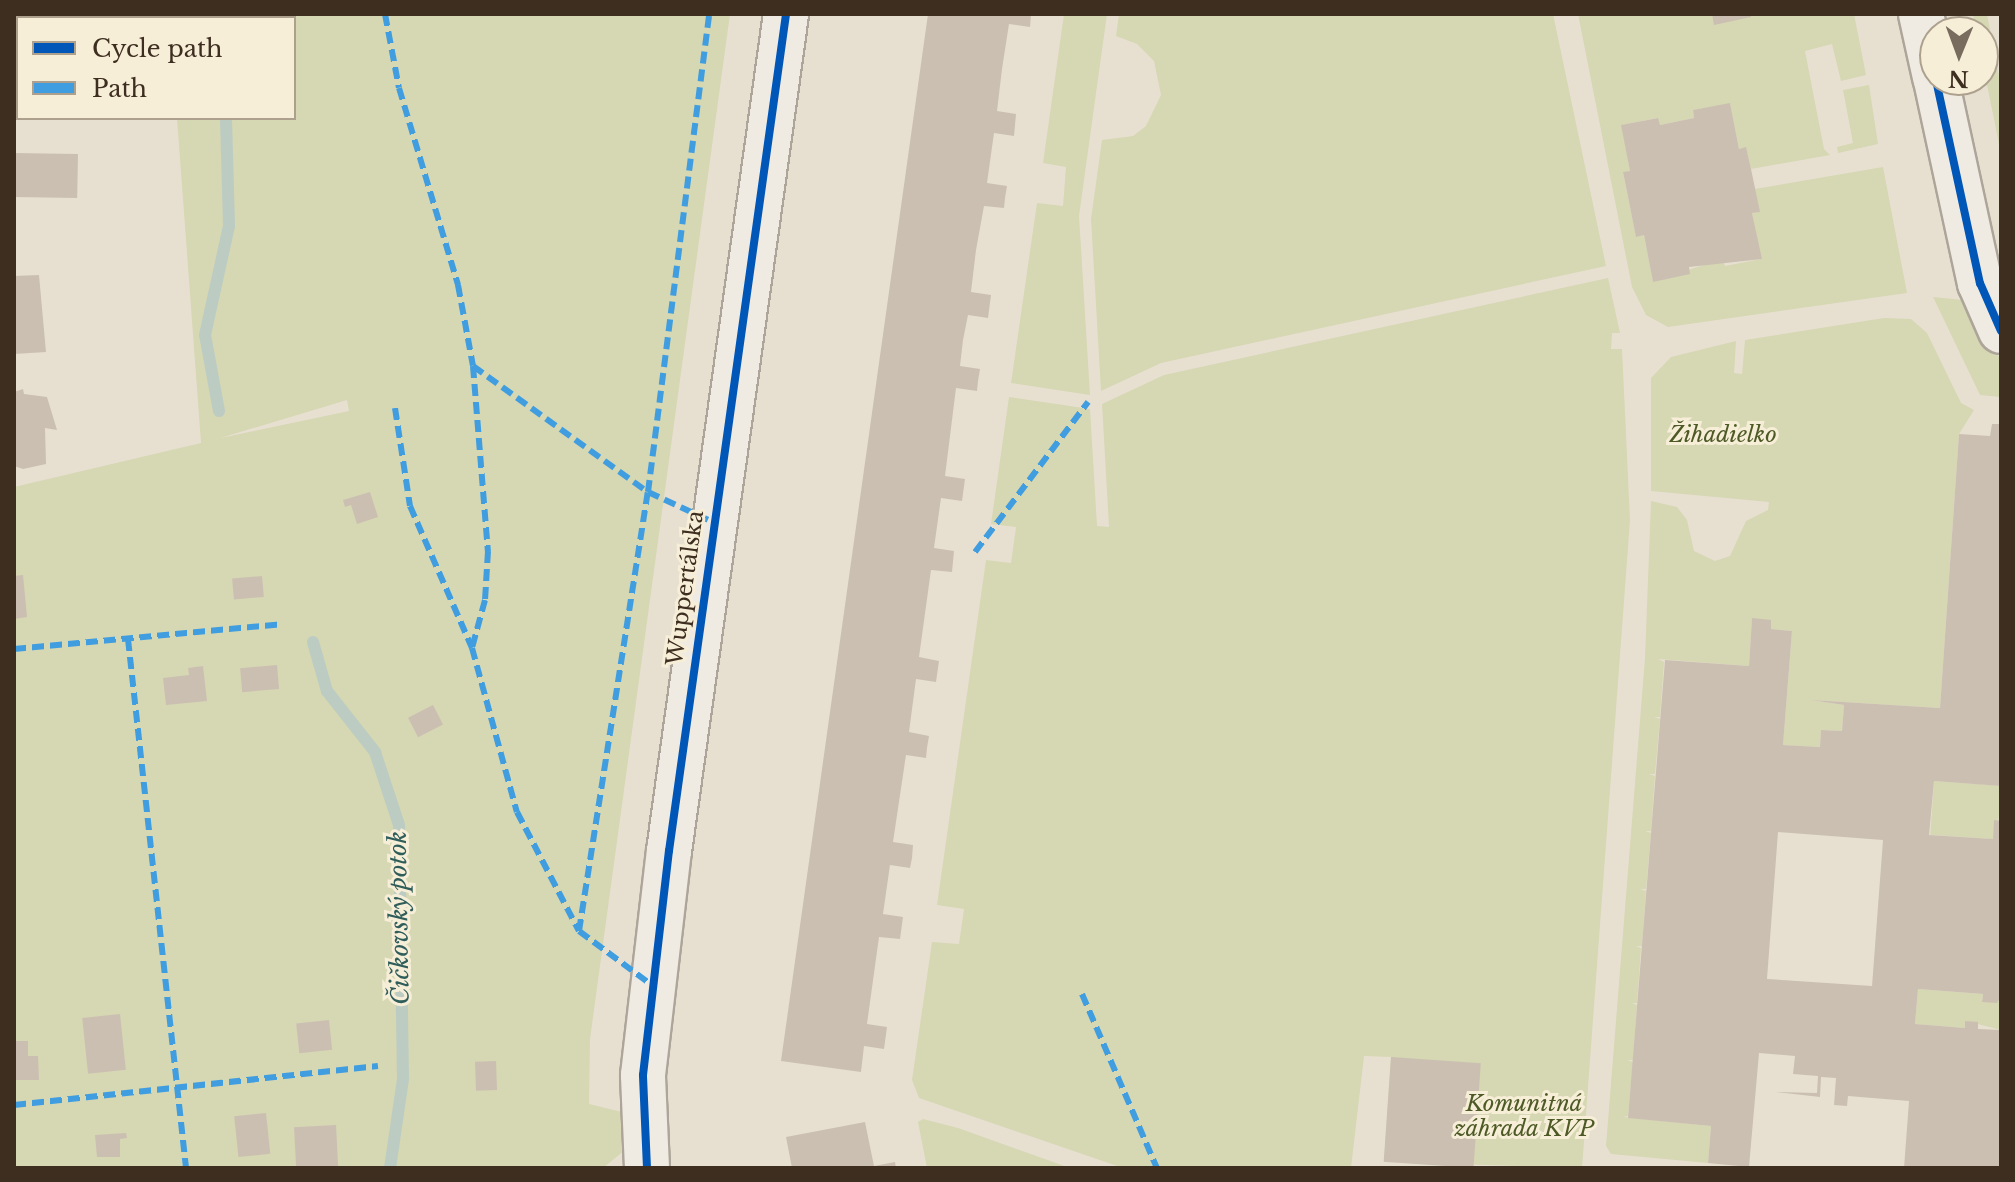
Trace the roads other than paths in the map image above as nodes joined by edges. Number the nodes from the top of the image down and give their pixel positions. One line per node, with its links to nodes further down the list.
1 (786, 14): 4 (street, Wuppertálska)
2 (1939, 96): 3 (street)
3 (2001, 331)
4 (647, 1168)

